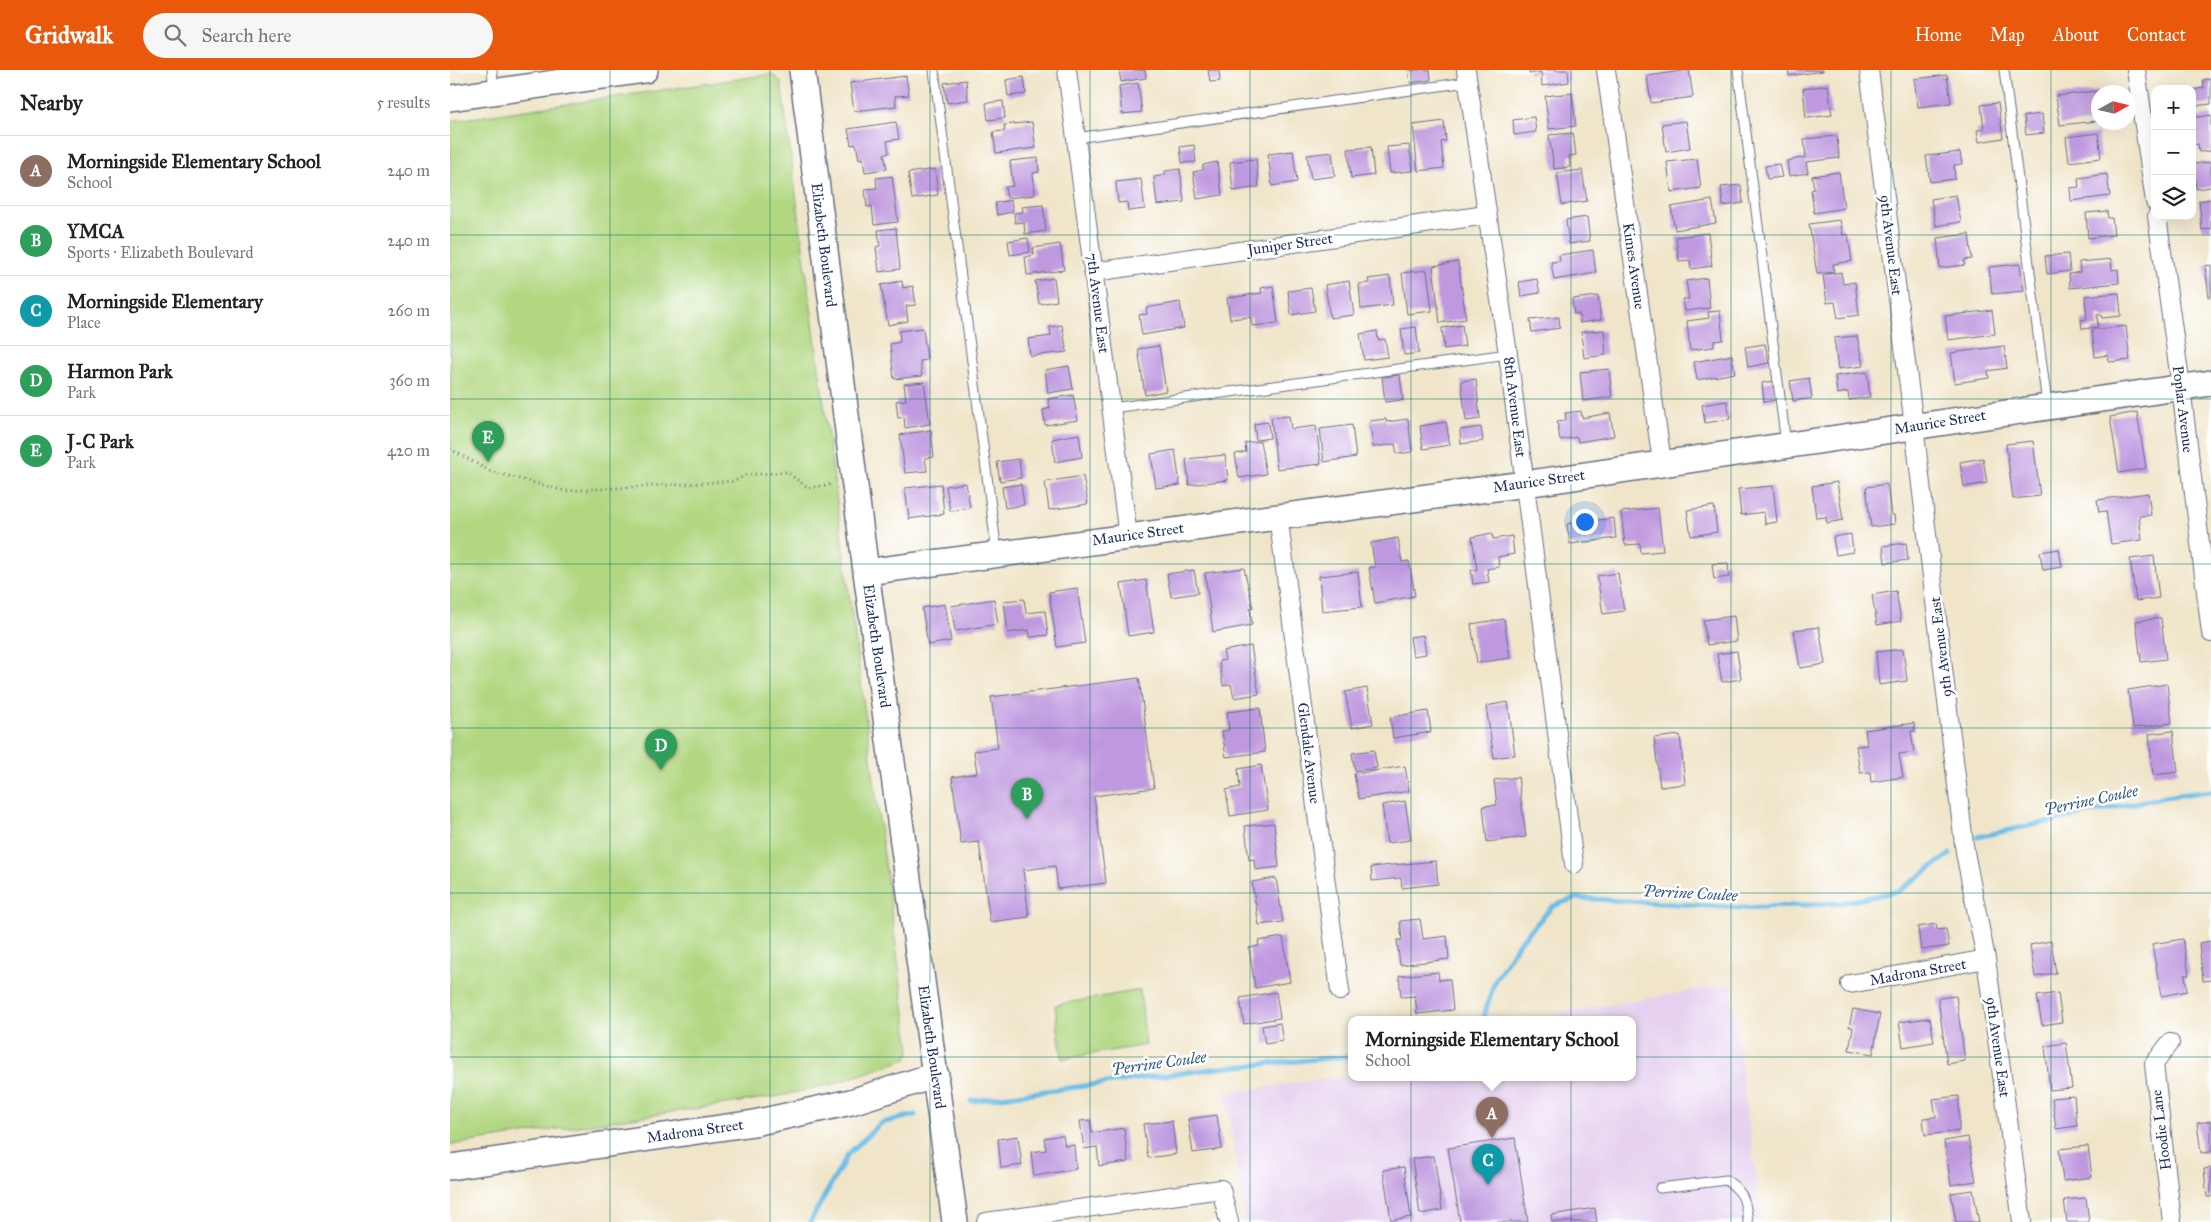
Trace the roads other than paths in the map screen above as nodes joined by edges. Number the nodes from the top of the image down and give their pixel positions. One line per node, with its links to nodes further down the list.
1 (645, 70): 11 (street)
2 (802, 70): 30 (street, Elizabeth Boulevard)
3 (934, 70): 29 (lane)
4 (1068, 70): 13 (street, 7th Avenue East)
5 (1606, 70): 25 (street, Kimes Avenue)
6 (1738, 70): 24 (lane)
7 (1868, 70): 23 (street, 9th Avenue East)
8 (2004, 70): 21 (lane)
9 (2136, 70): 14 (street)
10 (1466, 76): 13 (lane); 15 (street, 8th Avenue East)
11 (493, 80): 12 (street)
12 (450, 98)
13 (1076, 138): 17 (street, 7th Avenue East)
14 (2151, 175)
15 (1486, 215): 17 (street, Juniper Street); 18 (street, 8th Avenue East)
16 (2158, 220): 20 (street, Poplar Avenue)
17 (1094, 272): 22 (street, 7th Avenue East)
18 (1508, 354): 22 (lane); 26 (street, 8th Avenue East)
19 (2211, 383): 20 (street, Maurice Street)
20 (2181, 387): 21 (street, Maurice Street); 31 (street, Poplar Avenue)
21 (2048, 406): 23 (street, Maurice Street)
22 (1112, 408): 28 (street, 7th Avenue East)
23 (1914, 426): 24 (street, Maurice Street); 33 (street, 9th Avenue East)
24 (1787, 447): 25 (street, Maurice Street)
25 (1662, 462): 26 (street, Maurice Street)
26 (1524, 484): 27 (street, Maurice Street); 32 (street, 8th Avenue East)
27 (1278, 516): 28 (street, Maurice Street); 35 (street, Glendale Avenue)
28 (1128, 536): 29 (street, Maurice Street)
29 (997, 554): 30 (street, Maurice Street)
30 (866, 572): 37 (street, Elizabeth Boulevard)
31 (2211, 633)
32 (1574, 864)
33 (1986, 960): 34 (street, Madrona Street); 44 (street, 9th Avenue East)
34 (1850, 984)
35 (1340, 991)
36 (2170, 1043): 45 (street, Hoodie Lane)
37 (936, 1075): 38 (street, Madrona Street); 40 (street, Elizabeth Boulevard)
38 (450, 1167)
39 (1660, 1188): 43 (lane)
40 (955, 1222)
41 (986, 1222): 42 (street)
42 (1228, 1222)
43 (1748, 1222)
44 (2022, 1222)
45 (2172, 1222)

